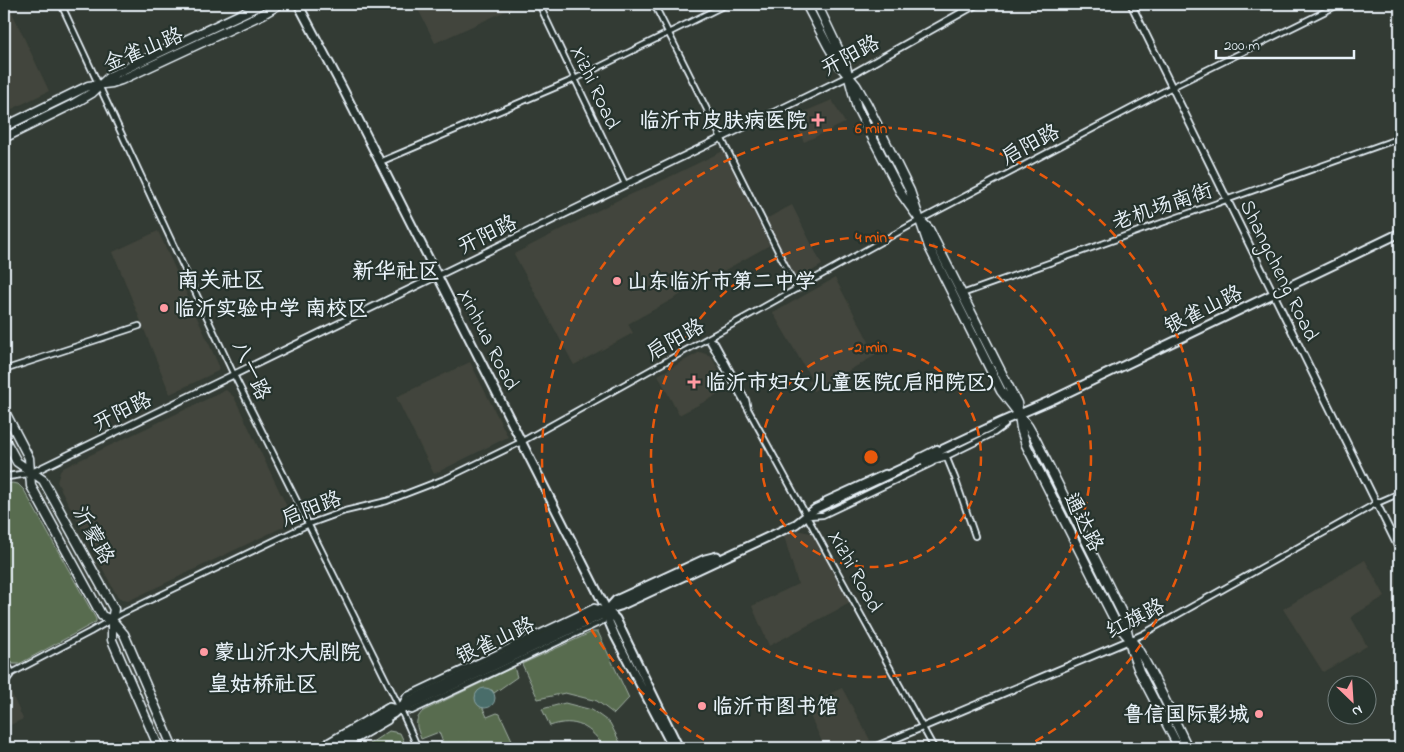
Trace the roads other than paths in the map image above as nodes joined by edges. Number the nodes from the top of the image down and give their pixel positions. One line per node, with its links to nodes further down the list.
1 (61, 4): 16 (street, 八一路)
2 (262, 4): 16 (main road, 金雀山路)
3 (280, 4): 16 (main road, 金雀山路)
4 (298, 4): 23 (main road, Xinhua Road)
5 (539, 4): 15 (street, Xizhi Road)
6 (654, 4): 13 (street)
7 (727, 4): 13 (street)
8 (806, 4): 14 (main road, 通达路)
9 (817, 4): 14 (main road, 通达路)
10 (977, 4): 14 (street, 开阳路)
11 (1131, 4): 17 (street, Shangcheng Road)
12 (1340, 4): 17 (street, 启阳路)
13 (668, 33): 15 (street); 21 (street)
14 (849, 76): 21 (street, 开阳路); 26 (main road, 通达路)
15 (575, 79): 23 (street); 24 (street, Xizhi Road)
16 (99, 85): 19 (main road, 金雀山路); 20 (main road, 金雀山路); 35 (street, 八一路)
17 (1172, 87): 25 (street, Shangcheng Road); 26 (street, 启阳路)
18 (4, 113): 19 (street)
19 (6, 126)
20 (4, 138)
21 (720, 138): 24 (street, 开阳路); 29 (street)
22 (1400, 138): 25 (street, 老机场南街)
23 (380, 162): 28 (main road, Xinhua Road)
24 (624, 184): 28 (street, 开阳路)
25 (1228, 200): 30 (street, 老机场南街); 31 (street, Shangcheng Road)
26 (920, 220): 29 (street, 启阳路); 30 (main road, 通达路); 37 (main road, 通达路)
27 (1400, 233): 31 (main road, 银雀山路)
28 (438, 277): 35 (street, 开阳路); 40 (main road, Xinhua Road)
29 (797, 289): 33 (street, 启阳路)
30 (962, 294): 37 (main road, 通达路)
31 (1274, 294): 37 (main road, 银雀山路); 47 (street, Shangcheng Road)
32 (139, 326): 34 (street)
33 (709, 339): 40 (street, 启阳路); 48 (street, Xizhi Road)
34 (4, 370)
35 (234, 374): 44 (street, 开阳路); 49 (street, 八一路)
36 (4, 410): 44 (main road, 沂蒙路)
37 (1019, 414): 38 (main road, 银雀山路); 54 (main road, 通达路); 54 (main road, 通达路)
38 (1004, 423): 41 (street); 42 (street); 43 (main road, 银雀山路)
39 (4, 438): 44 (main road, 沂蒙路)
40 (521, 442): 49 (street, 启阳路); 52 (main road, Xinhua Road)
41 (930, 451): 43 (main road); 48 (street)
42 (946, 456): 43 (main road); 48 (street); 50 (street)
43 (923, 461): 48 (main road, 银雀山路)
44 (31, 473): 45 (street, 开阳路); 53 (main road, 沂蒙路); 53 (main road, 沂蒙路)
45 (4, 476)
46 (1400, 492): 47 (street, 红旗路)
47 (1377, 503): 51 (street, Shangcheng Road); 54 (street, 红旗路)
48 (807, 516): 52 (main road, 银雀山路); 52 (main road, 银雀山路); 59 (street, Xizhi Road)
49 (309, 524): 53 (street, 启阳路); 58 (street, 八一路)
50 (975, 536)
51 (1400, 551)
52 (607, 610): 58 (main road, 银雀山路); 58 (street); 67 (main road, Xinhua Road); 68 (main road, Xinhua Road)
53 (112, 620): 56 (street, 启阳路); 60 (main road, 沂蒙路); 61 (main road, 沂蒙路)
54 (1130, 640): 59 (street, 红旗路); 71 (main road, 通达路); 72 (main road, 通达路)
55 (4, 657): 56 (street)
56 (12, 673): 57 (street)
57 (4, 684)
58 (400, 708): 62 (street); 63 (main road, 银雀山路); 64 (main road, 银雀山路); 65 (street); 66 (street, 八一路)
59 (923, 727): 69 (street, 红旗路); 70 (street, Xizhi Road)
60 (159, 748)
61 (173, 748)
62 (317, 748)
63 (324, 748)
64 (334, 748)
65 (342, 748)
66 (418, 748)
67 (673, 748)
68 (679, 748)
69 (873, 748)
70 (934, 748)
71 (1179, 748)
72 (1188, 748)

